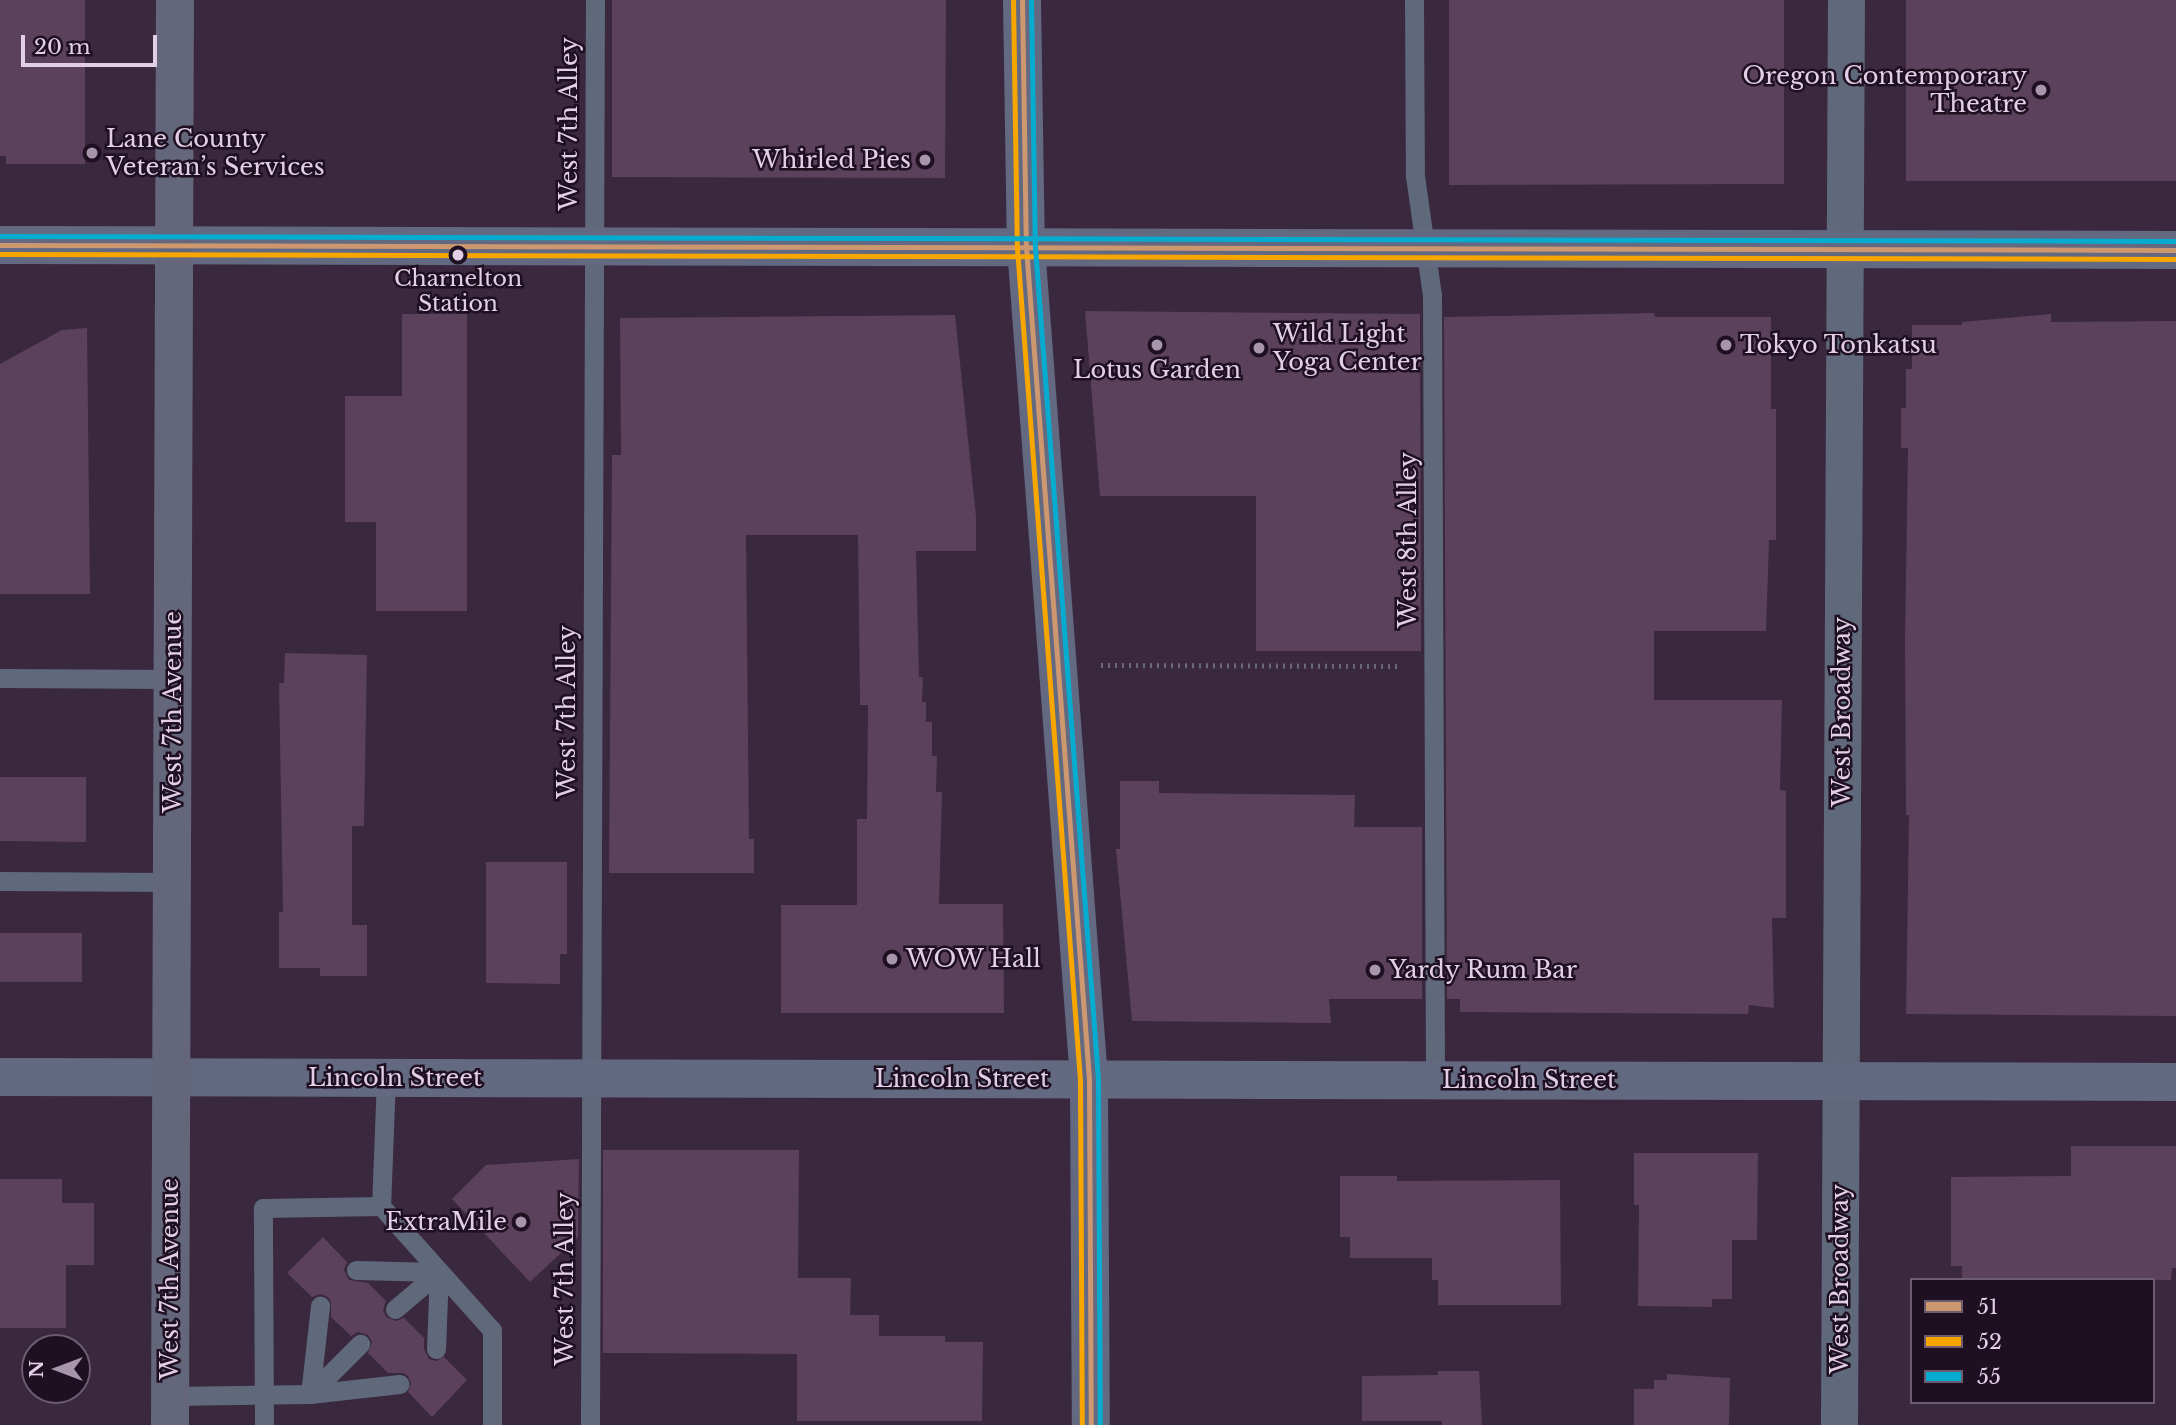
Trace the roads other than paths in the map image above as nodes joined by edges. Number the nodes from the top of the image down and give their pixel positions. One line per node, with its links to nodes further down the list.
1 (175, 0): 8 (main road, West 7th Avenue)
2 (595, 0): 6 (lane, West 7th Alley)
3 (1022, 0): 10 (street)
4 (1414, 0): 9 (lane, West 8th Alley)
5 (1846, 0): 11 (street, West Broadway)
6 (593, 244): 8 (street); 10 (street); 20 (lane, West 7th Alley)
7 (0, 245): 8 (street)
8 (176, 245): 14 (main road, West 7th Avenue)
9 (1427, 246): 10 (street); 11 (street); 23 (lane, West 8th Alley)
10 (1026, 247): 21 (street)
11 (1845, 247): 12 (street); 22 (street, West Broadway)
12 (2176, 250)
13 (0, 678): 14 (lane)
14 (173, 678): 16 (main road, West 7th Avenue)
15 (0, 881): 16 (lane)
16 (172, 882): 18 (main road, West 7th Avenue)
17 (0, 1077): 18 (street, Lincoln Street)
18 (170, 1077): 19 (street, Lincoln Street); 35 (main road, West 7th Avenue)
19 (386, 1078): 20 (street, Lincoln Street); 25 (lane)
20 (590, 1078): 21 (street, Lincoln Street); 38 (lane, West 7th Alley)
21 (1089, 1080): 23 (street, Lincoln Street); 39 (street)
22 (1840, 1080): 23 (street, Lincoln Street); 24 (street, Lincoln Street); 40 (street, West Broadway)
23 (1435, 1081)
24 (2176, 1082)
25 (381, 1206): 27 (lane); 34 (lane)
26 (356, 1270): 27 (lane)
27 (439, 1272): 29 (lane); 31 (lane); 37 (lane)
28 (320, 1306): 33 (lane)
29 (395, 1309)
30 (360, 1344): 33 (lane)
31 (436, 1349)
32 (399, 1384): 33 (lane)
33 (310, 1394): 34 (lane)
34 (264, 1395): 35 (lane); 36 (lane)
35 (170, 1411)
36 (264, 1425)
37 (492, 1425)
38 (590, 1425)
39 (1091, 1425)
40 (1839, 1425)

